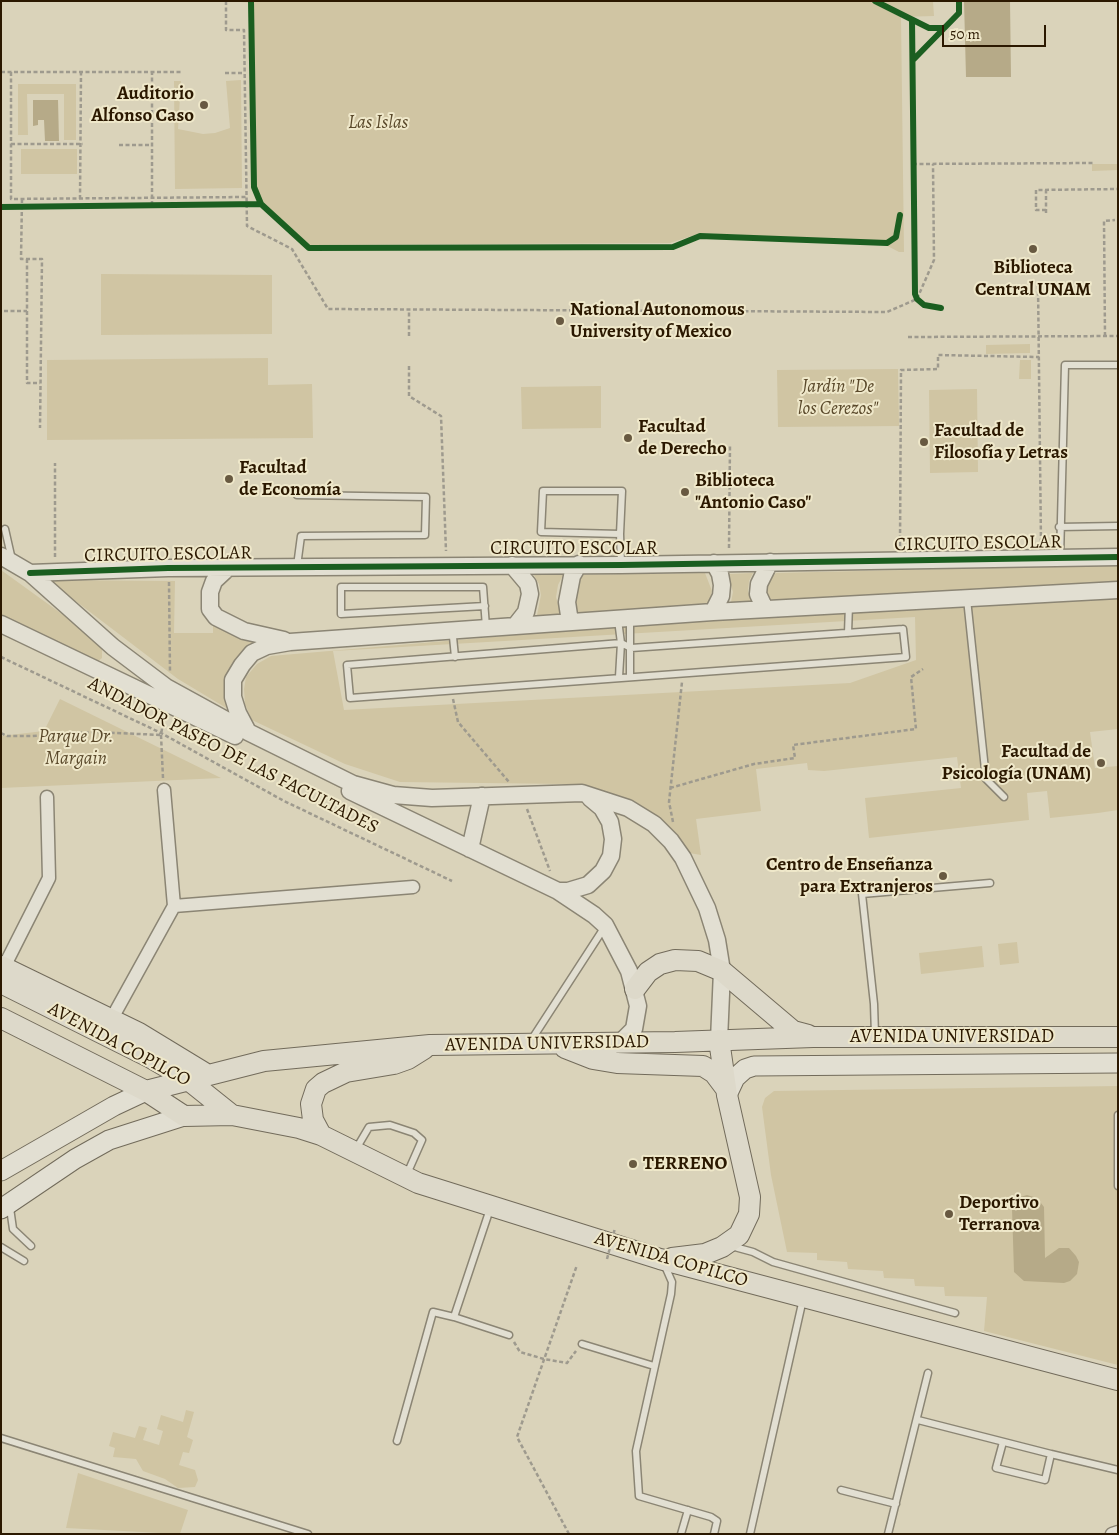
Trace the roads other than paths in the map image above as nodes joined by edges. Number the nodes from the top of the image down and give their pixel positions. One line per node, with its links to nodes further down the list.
1 (1118, 365): 4 (lane)
2 (297, 494): 15 (lane)
3 (1118, 526): 4 (lane)
4 (1059, 527): 8 (lane)
5 (3, 531): 9 (lane)
6 (620, 534): 6 (lane); 14 (lane)
7 (1118, 557): 8 (street, CIRCUITO ESCOLAR)
8 (1060, 558): 10 (street, CIRCUITO ESCOLAR)
9 (7, 560): 17 (street)
10 (770, 562): 11 (street, CIRCUITO ESCOLAR); 22 (street)
11 (714, 563): 14 (street, CIRCUITO ESCOLAR); 23 (street)
12 (579, 564): 13 (street, CIRCUITO ESCOLAR); 14 (street, CIRCUITO ESCOLAR); 25 (street)
13 (512, 565): 15 (street, CIRCUITO ESCOLAR); 27 (street)
14 (621, 565)
15 (297, 567): 16 (street, CIRCUITO ESCOLAR)
16 (228, 568): 17 (street, CIRCUITO ESCOLAR); 31 (street)
17 (30, 573): 33 (street)
18 (1118, 590): 19 (street)
19 (967, 598): 20 (street); 45 (lane)
20 (849, 605): 22 (street); 29 (lane)
21 (484, 606): 21 (lane); 28 (lane)
22 (765, 609): 23 (street)
23 (713, 612): 24 (street)
24 (624, 618): 25 (street); 32 (lane); 34 (lane)
25 (570, 622): 27 (street)
26 (1, 624): 36 (street)
27 (515, 626): 28 (street)
28 (487, 631): 31 (street)
29 (848, 633): 34 (lane); 38 (lane)
30 (453, 637): 35 (lane)
31 (290, 642): 40 (street)
32 (620, 643): 34 (lane); 35 (lane); 37 (lane)
33 (113, 647): 36 (street); 39 (street)
34 (632, 648): 38 (lane)
35 (455, 657): 37 (lane)
36 (99, 671): 39 (street)
37 (619, 676): 38 (lane)
38 (630, 676)
39 (168, 696): 40 (street); 46 (street)
40 (248, 732): 43 (street)
41 (164, 790): 50 (street)
42 (582, 793): 43 (street); 49 (street); 52 (street)
43 (482, 796): 46 (street)
44 (47, 797): 53 (street)
45 (1004, 797)
46 (470, 848): 49 (street)
47 (990, 882): 57 (lane)
48 (413, 887): 50 (street)
49 (558, 891): 51 (street)
50 (174, 906): 56 (street)
51 (605, 925): 54 (street); 63 (lane)
52 (722, 971): 54 (main road); 58 (main road); 60 (street)
53 (2, 972): 56 (main road, AVENIDA COPILCO); 67 (main road, AVENIDA COPILCO)
54 (635, 989): 62 (street)
55 (1, 1018): 68 (main road, AVENIDA COPILCO)
56 (112, 1020): 66 (main road, AVENIDA COPILCO)
57 (875, 1036): 58 (main road, AVENIDA UNIVERSIDAD); 59 (main road, AVENIDA UNIVERSIDAD)
58 (812, 1037): 60 (main road, AVENIDA UNIVERSIDAD)
59 (1118, 1038)
60 (719, 1040): 62 (main road, AVENIDA UNIVERSIDAD); 69 (main road)
61 (555, 1044): 62 (main road, AVENIDA UNIVERSIDAD); 63 (main road, AVENIDA UNIVERSIDAD); 69 (main road)
62 (619, 1044)
63 (529, 1045): 64 (main road, AVENIDA UNIVERSIDAD)
64 (430, 1046): 66 (main road, AVENIDA UNIVERSIDAD); 73 (main road)
65 (1118, 1063): 69 (main road)
66 (208, 1075): 67 (main road, AVENIDA UNIVERSIDAD)
67 (187, 1079): 68 (main road, AVENIDA UNIVERSIDAD); 72 (main road, AVENIDA COPILCO)
68 (146, 1091): 71 (main road, AVENIDA COPILCO); 75 (main road, AVENIDA UNIVERSIDAD)
69 (728, 1096): 80 (main road)
70 (1118, 1115): 77 (lane)
71 (184, 1116): 72 (main road, AVENIDA COPILCO); 78 (main road)
72 (232, 1116): 73 (main road, AVENIDA COPILCO)
73 (321, 1135): 74 (main road, AVENIDA COPILCO)
74 (354, 1152): 76 (main road, AVENIDA COPILCO); 76 (lane)
75 (1, 1171)
76 (406, 1177): 79 (main road, AVENIDA COPILCO)
77 (1118, 1186)
78 (5, 1206): 81 (lane)
79 (491, 1206): 83 (main road, AVENIDA COPILCO); 87 (lane)
80 (727, 1245): 83 (main road); 86 (lane)
81 (30, 1246)
82 (1, 1247): 84 (lane)
83 (660, 1259): 85 (main road, AVENIDA COPILCO); 90 (lane)
84 (24, 1261)
85 (804, 1296): 92 (main road, AVENIDA COPILCO); 106 (lane)
86 (955, 1313)
87 (454, 1317): 88 (lane); 95 (lane)
88 (509, 1335)
89 (582, 1344): 90 (lane)
90 (654, 1366): 101 (lane)
91 (928, 1373): 93 (lane)
92 (1118, 1380)
93 (918, 1420): 96 (lane); 100 (lane)
94 (1, 1438): 103 (lane)
95 (397, 1441)
96 (1003, 1442): 97 (lane); 97 (lane)
97 (1051, 1454): 98 (lane)
98 (1118, 1470)
99 (841, 1490): 100 (lane)
100 (896, 1504): 107 (lane)
101 (688, 1510): 104 (lane); 105 (lane)
102 (1118, 1532): 108 (street)
103 (308, 1534)
104 (681, 1534)
105 (714, 1534)
106 (750, 1534)
107 (888, 1534)
108 (1112, 1534)

